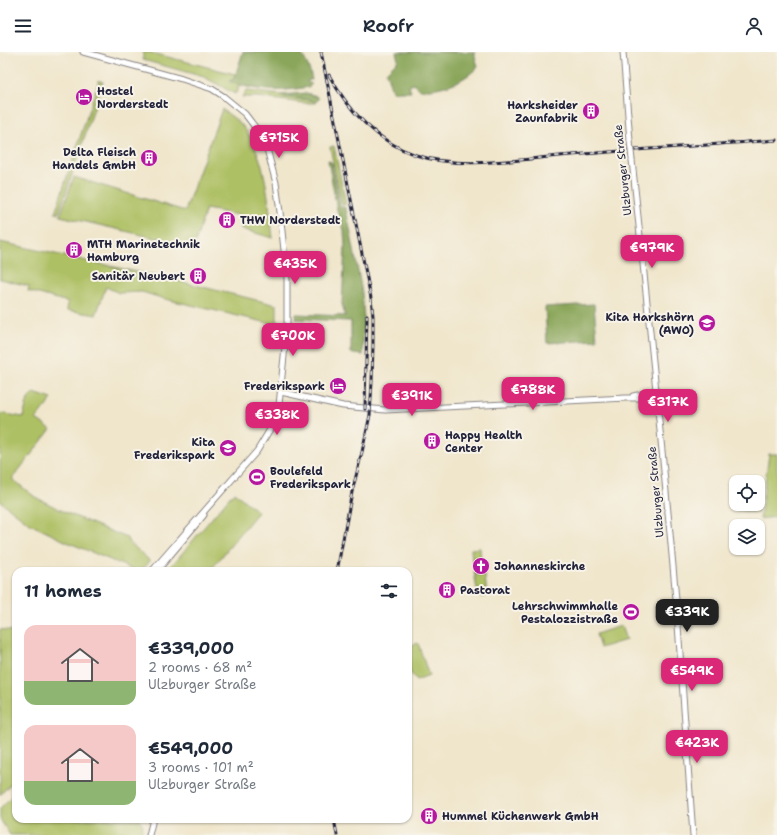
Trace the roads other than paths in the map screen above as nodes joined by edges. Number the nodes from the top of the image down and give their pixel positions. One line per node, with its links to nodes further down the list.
1 (83, 52): 4 (street)
2 (623, 52): 3 (street, Ulzburger Straße, bridge)
3 (656, 391): 5 (street); 6 (street, Ulzburger Straße)
4 (281, 392): 5 (street); 7 (street)
5 (626, 398): 6 (street)
6 (656, 398): 12 (street, Ulzburger Straße)
7 (211, 505): 8 (street); 9 (street)
8 (155, 567)
9 (160, 567)
10 (152, 823): 11 (street)
11 (149, 835)
12 (693, 835)

